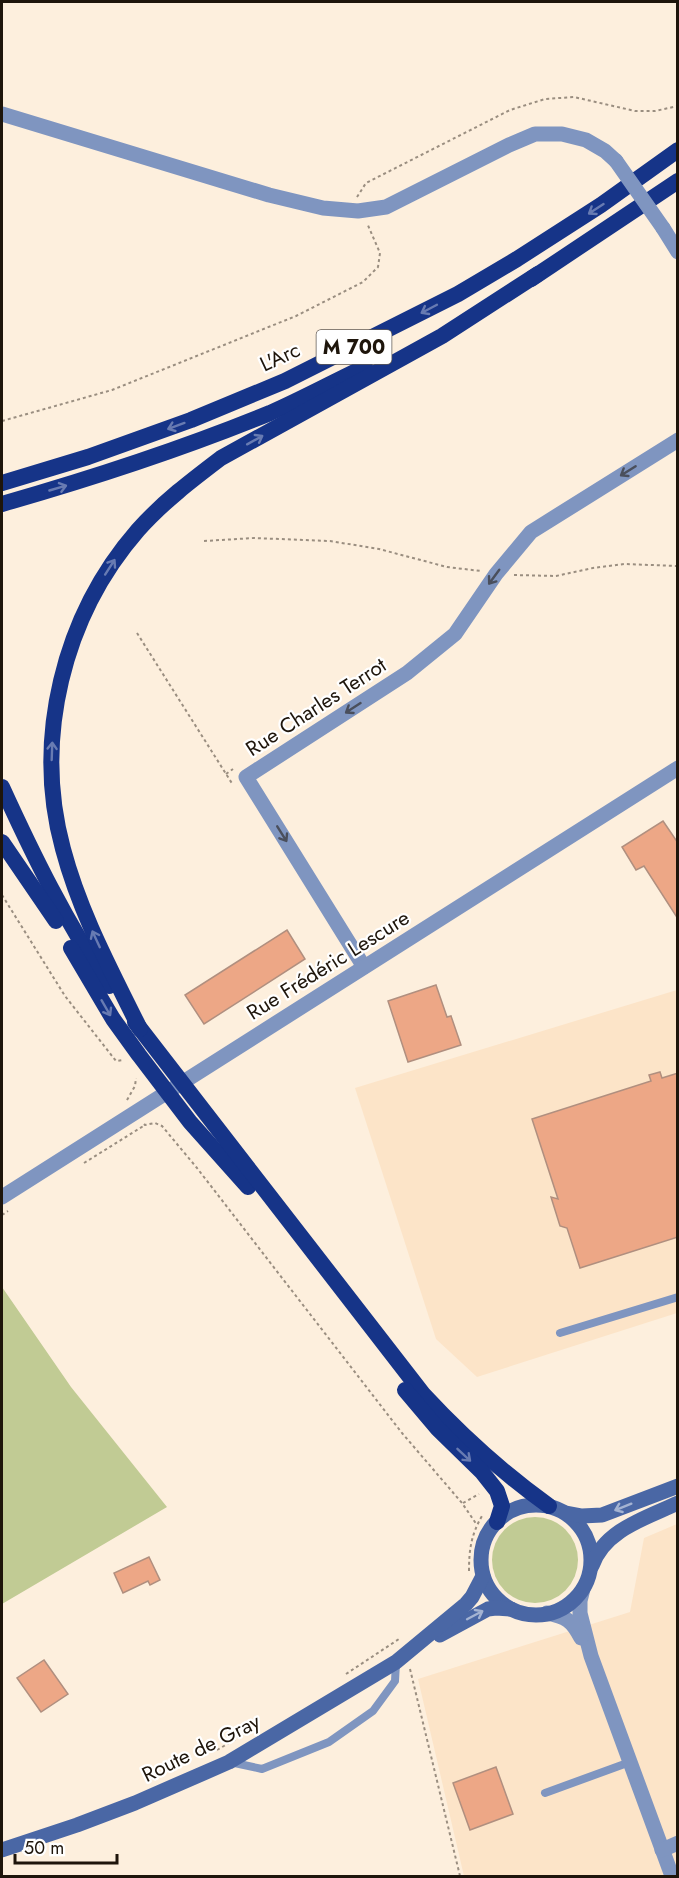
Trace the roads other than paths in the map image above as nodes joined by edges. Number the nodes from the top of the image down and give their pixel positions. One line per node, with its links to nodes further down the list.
1 (2, 114): 4 (street, bridge)
2 (678, 150): 7 (highway, L'Arc / M 700, one-way to 7)
3 (678, 181): 5 (highway, M 700)
4 (678, 252)
5 (538, 274): 8 (highway, M 700, one-way to 5); 15 (highway, one-way to 5)
6 (678, 440): 14 (street, Rue Charles Terrot, one-way to 14)
7 (2, 483)
8 (2, 504)
9 (678, 768): 14 (street, Rue Frédéric Lescure)
10 (2, 787): 15 (highway)
11 (2, 814): 13 (highway)
12 (2, 842): 13 (highway)
13 (56, 921): 15 (highway, one-way to 15)
14 (364, 967): 16 (street, Rue Frédéric Lescure)
15 (133, 1033): 16 (highway); 17 (highway)
16 (181, 1082): 17 (street, Rue Frédéric Lescure); 18 (highway)
17 (167, 1092): 18 (highway); 19 (street, Rue Frédéric Lescure); 25 (highway, one-way to 25)
18 (245, 1165): 24 (highway)
19 (2, 1197)
20 (678, 1297): 21 (lane)
21 (560, 1333)
22 (678, 1486): 24 (main road, one-way to 24)
23 (678, 1503): 26 (main road)
24 (557, 1509): 25 (main road); 26 (main road)
25 (492, 1516): 27 (main road)
26 (590, 1572): 28 (main road)
27 (476, 1576): 29 (main road); 32 (main road, Route de Gray)
28 (584, 1589): 30 (main road); 31 (street)
29 (513, 1609): 30 (main road); 32 (main road, Route de Gray, one-way to 29)
30 (547, 1613): 31 (street)
31 (591, 1656): 34 (street)
32 (401, 1658): 33 (main road, Route de Gray); 33 (lane)
33 (229, 1762): 37 (main road, Route de Gray)
34 (630, 1762): 35 (lane); 38 (street)
35 (545, 1793)
36 (678, 1844): 38 (street)
37 (2, 1850)
38 (662, 1850): 39 (street)
39 (672, 1876)

